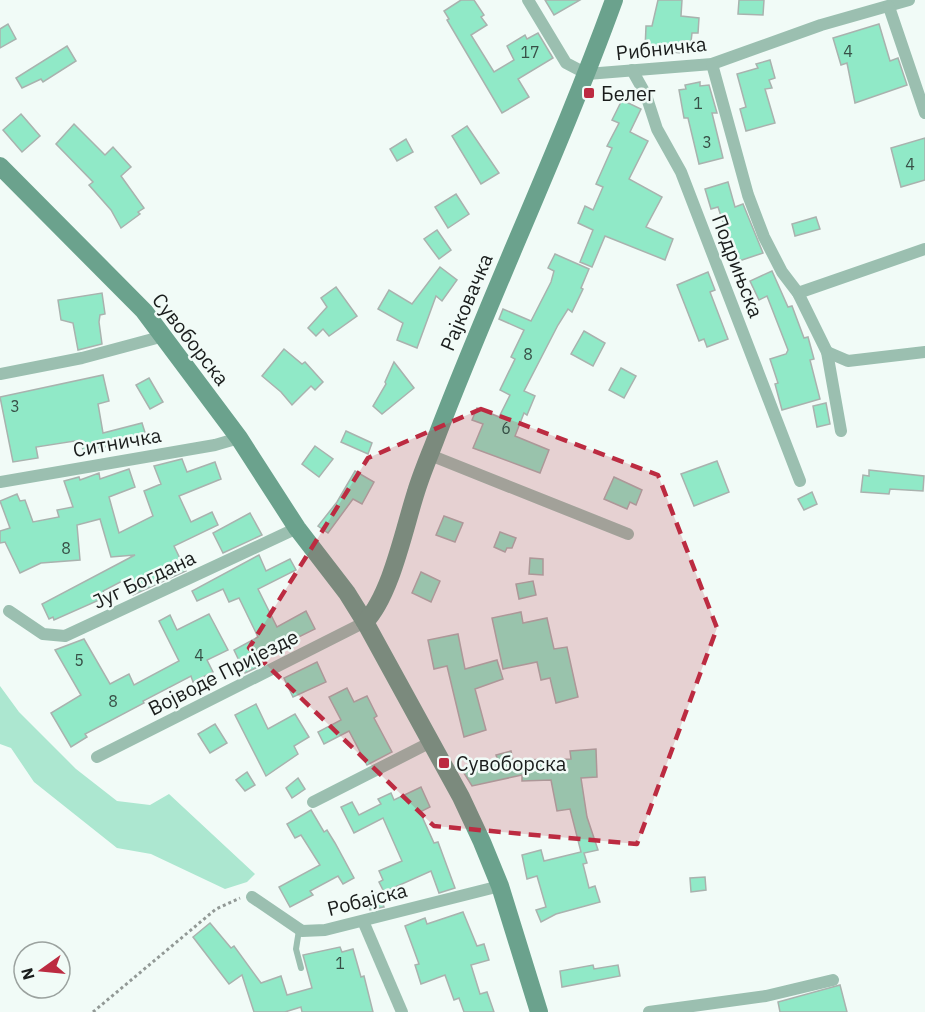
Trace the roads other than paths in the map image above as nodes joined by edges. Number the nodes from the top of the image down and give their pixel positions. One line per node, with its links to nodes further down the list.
1 (528, 0): 7 (street)
2 (614, 0): 7 (main road, Рајковачка)
3 (909, 0): 4 (street, Рибничка)
4 (889, 7): 5 (street, Рибничка); 8 (street)
5 (712, 64): 6 (street, Рибничка); 11 (street, Подрињска)
6 (632, 70): 7 (street, Рибничка); 19 (street, Подрињска)
7 (587, 74): 18 (main road, Рајковачка)
8 (925, 113)
9 (0, 166): 12 (main road, Сувоборска)
10 (925, 249): 11 (street)
11 (798, 293): 13 (street, Подрињска)
12 (164, 336): 15 (street); 17 (main road, Сувоборска)
13 (827, 352): 14 (street); 16 (street, Подрињска)
14 (925, 352)
15 (0, 374)
16 (841, 431)
17 (239, 438): 20 (street, Ситничка); 21 (main road, Сувоборска)
18 (430, 455): 22 (street); 24 (main road, Рајковачка)
19 (800, 481)
20 (0, 482)
21 (297, 528): 23 (street, Југ Богдана); 24 (main road, Сувоборска)
22 (628, 534)
23 (9, 610)
24 (365, 622): 25 (main road, Сувоборска); 26 (street, Војводе Пријезде)
25 (430, 742): 27 (street); 28 (main road, Сувоборска)
26 (97, 757)
27 (313, 802)
28 (500, 886): 30 (street, Робајска); 35 (main road, Сувоборска)
29 (252, 897): 31 (street)
30 (363, 921): 31 (street, Робајска); 34 (street)
31 (299, 930): 32 (lane)
32 (301, 968)
33 (833, 980): 36 (street)
34 (402, 1012)
35 (539, 1012)
36 (649, 1012)

